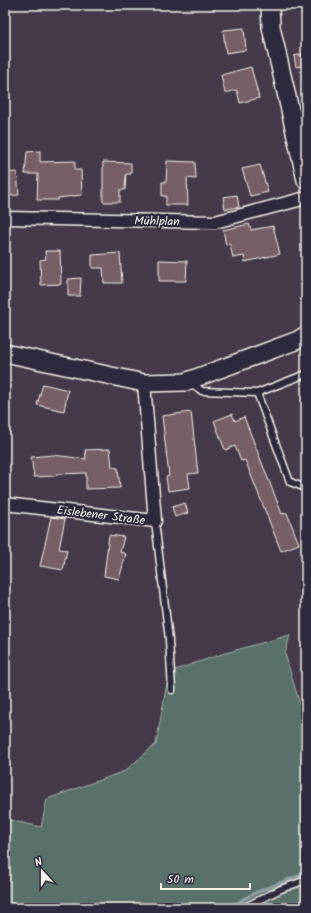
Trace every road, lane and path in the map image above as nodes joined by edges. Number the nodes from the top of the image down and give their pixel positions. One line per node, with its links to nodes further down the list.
1 (270, 5): 2 (main road)
2 (306, 180)
3 (306, 198): 4 (street, Mühlplan)
4 (5, 218)
5 (306, 335): 8 (main road)
6 (5, 353): 9 (main road)
7 (306, 374): 10 (lane)
8 (189, 381): 9 (main road); 10 (lane)
9 (144, 382): 13 (street, Eislebener Straße)
10 (257, 393): 11 (lane)
11 (306, 488)
12 (5, 504): 13 (street, Eislebener Straße)
13 (154, 521): 14 (lane)
14 (172, 690)
15 (306, 880): 16 (lane)
16 (243, 908)

